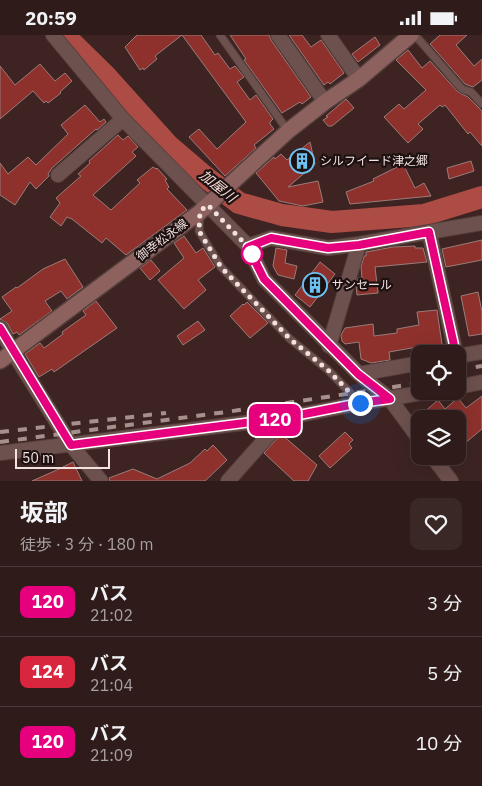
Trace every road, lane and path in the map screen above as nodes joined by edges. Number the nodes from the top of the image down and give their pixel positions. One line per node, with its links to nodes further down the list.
1 (53, 35): 10 (street)
2 (220, 35): 11 (lane)
3 (278, 35): 8 (street)
4 (328, 35): 7 (street)
5 (411, 35): 7 (main road, 御幸松永線)
6 (415, 35): 9 (lane)
7 (359, 79): 8 (main road, 御幸松永線)
8 (326, 102): 11 (main road, 御幸松永線)
9 (482, 104)
10 (123, 119): 12 (street); 13 (street)
11 (288, 131): 13 (main road, 御幸松永線)
12 (58, 175)
13 (208, 205): 17 (street); 21 (main road, 御幸松永線); 31 (lane)
14 (482, 223): 15 (street)
15 (429, 232): 16 (street); 19 (street)
16 (359, 245): 17 (street); 20 (street)
17 (248, 247): 20 (street)
18 (0, 328): 21 (street)
19 (455, 345)
20 (329, 346): 26 (street)
21 (13, 352): 24 (main road, 御幸松永線); 34 (street)
22 (482, 352): 23 (street)
23 (466, 354)
24 (0, 361)
25 (411, 365): 26 (street)
26 (358, 374): 30 (street)
27 (482, 382): 28 (street)
28 (466, 385)
29 (411, 395): 30 (street)
30 (390, 399): 31 (street); 33 (street)
31 (360, 403): 32 (street)
32 (284, 418): 34 (street); 39 (street)
33 (411, 428)
34 (71, 445): 35 (street); 38 (street)
35 (0, 453)
36 (437, 465): 37 (street)
37 (446, 480)
38 (101, 481)
39 (228, 481)

